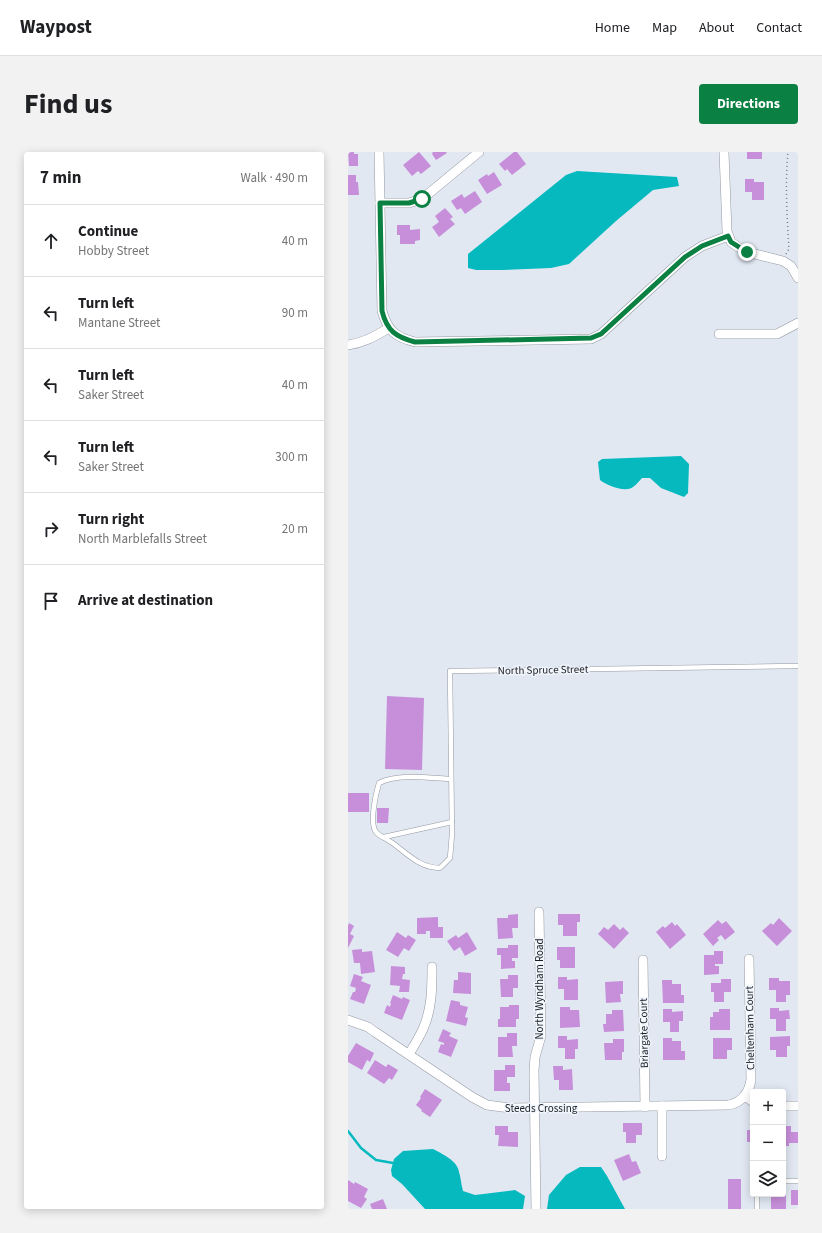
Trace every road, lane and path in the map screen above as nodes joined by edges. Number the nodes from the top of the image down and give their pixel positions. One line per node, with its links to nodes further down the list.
1 (380, 152): 5 (street)
2 (479, 152): 5 (street)
3 (724, 152): 6 (street)
4 (788, 152): 7 (path)
5 (380, 203): 10 (street)
6 (728, 236): 8 (street); 10 (street)
7 (786, 254)
8 (798, 278)
9 (798, 323): 11 (street)
10 (389, 328): 12 (street)
11 (719, 334)
12 (348, 345)
13 (798, 666): 14 (lane, North Spruce Street)
14 (451, 779): 15 (lane, North Spruce Street); 16 (lane)
15 (452, 822): 16 (lane); 16 (lane, North Spruce Street)
16 (384, 837)
17 (539, 912): 29 (street, North Wyndham Road)
18 (749, 959): 23 (street, Cheltenham Court)
19 (643, 960): 28 (street, Briargate Court)
20 (432, 967): 22 (street)
21 (348, 1020): 22 (street, Steeds Crossing)
22 (409, 1054): 29 (street, Steeds Crossing)
23 (745, 1096): 24 (street); 25 (street, Steeds Crossing)
24 (750, 1100)
25 (662, 1106): 28 (street, Steeds Crossing); 30 (street)
26 (786, 1106): 27 (street)
27 (798, 1106)
28 (645, 1107): 29 (street, Steeds Crossing)
29 (535, 1109): 34 (street, North Wyndham Road)
30 (662, 1156)
31 (786, 1181): 32 (lane)
32 (798, 1181)
33 (757, 1197): 35 (lane)
34 (536, 1209)
35 (757, 1209)

